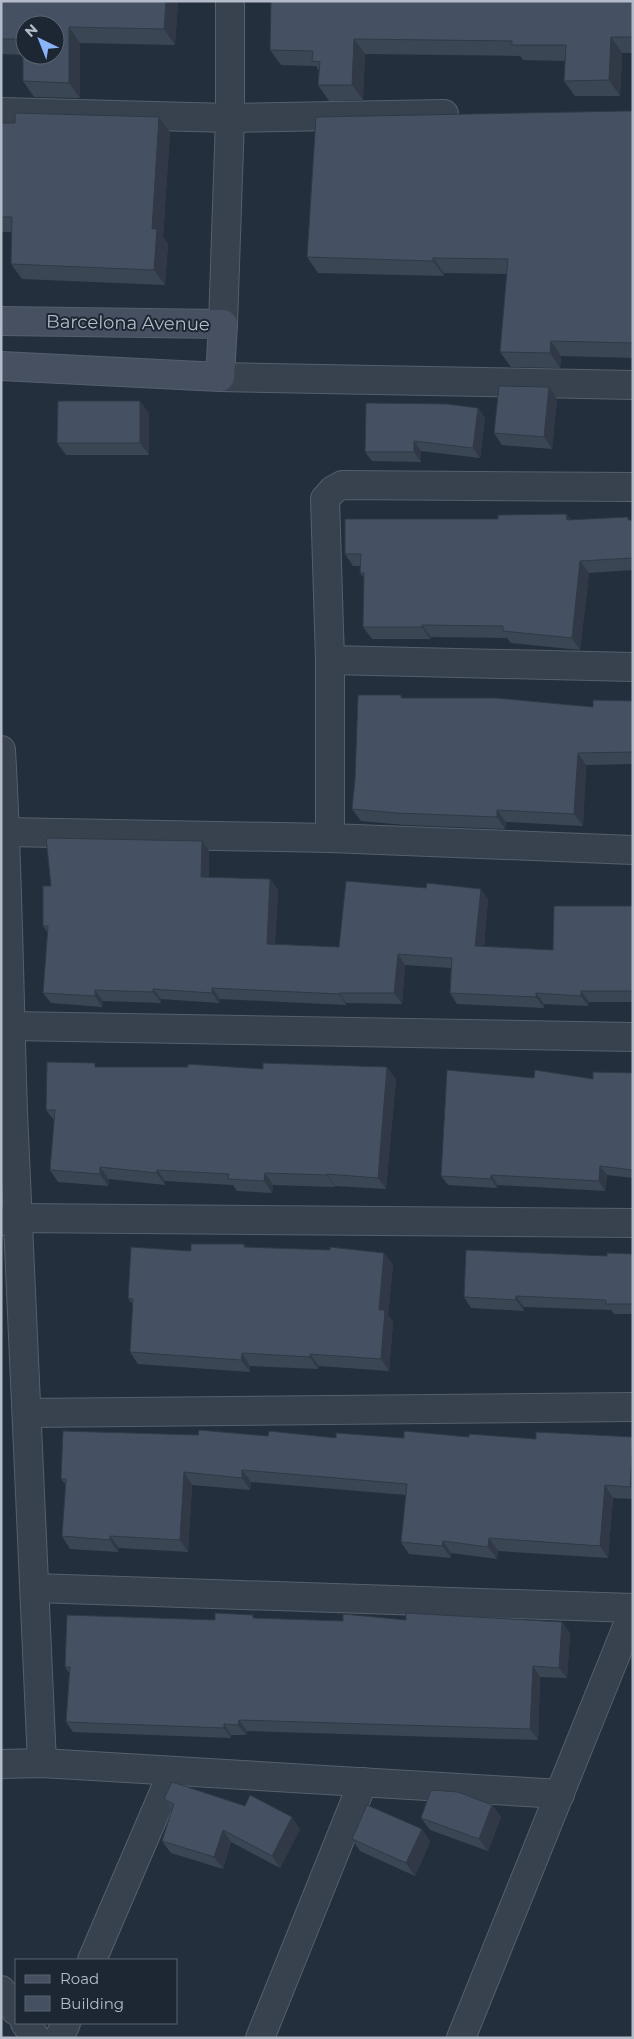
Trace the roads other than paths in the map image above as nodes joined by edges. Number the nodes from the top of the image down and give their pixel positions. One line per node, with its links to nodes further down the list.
1 (230, 1): 4 (street)
2 (1, 112): 4 (street)
3 (466, 114): 4 (street)
4 (230, 118): 6 (street)
5 (1, 321): 6 (street, Barcelona Avenue)
6 (223, 324): 8 (street, Barcelona Avenue)
7 (1, 366): 8 (street)
8 (220, 378): 9 (street)
9 (633, 385)
10 (633, 487): 11 (street)
11 (330, 660): 12 (street); 15 (street)
12 (633, 667)
13 (1, 750): 14 (street)
14 (6, 832): 15 (street); 17 (street)
15 (330, 838): 16 (street)
16 (633, 850)
17 (10, 1026): 18 (street); 19 (street)
18 (633, 1038)
19 (9, 1220): 20 (street); 22 (street)
20 (633, 1223)
21 (633, 1407): 22 (street)
22 (27, 1413): 23 (street)
23 (35, 1588): 24 (street); 26 (street)
24 (633, 1608)
25 (633, 1612): 30 (street)
26 (42, 1763): 27 (street); 28 (street)
27 (1, 1764)
28 (173, 1771): 29 (street); 31 (street)
29 (363, 1782): 30 (street); 38 (street)
30 (560, 1794): 39 (street)
31 (92, 1959)
32 (1, 1990): 33 (street)
33 (15, 2010)
34 (26, 2024): 36 (street)
35 (66, 2024): 37 (street)
36 (36, 2038)
37 (59, 2038)
38 (260, 2038)
39 (461, 2038)

